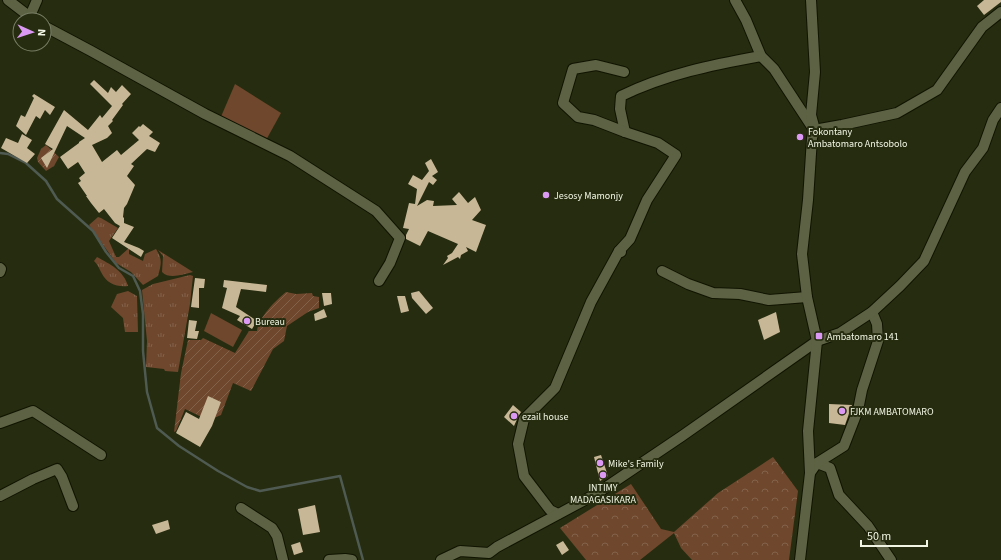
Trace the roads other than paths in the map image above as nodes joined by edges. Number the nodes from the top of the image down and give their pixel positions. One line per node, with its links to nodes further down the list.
1 (8, 0): 5 (street)
2 (37, 0): 6 (street)
3 (735, 0): 9 (street)
4 (811, 0): 12 (street)
5 (24, 12)
6 (34, 12)
7 (1001, 12): 12 (street)
8 (52, 30): 17 (street)
9 (761, 56): 12 (street); 13 (street)
10 (624, 72): 13 (street)
11 (1001, 108): 19 (street)
12 (814, 130): 18 (street)
13 (625, 132): 28 (street)
14 (0, 268): 16 (street)
15 (662, 271): 18 (street)
16 (0, 272)
17 (379, 281)
18 (807, 297): 20 (street)
19 (872, 312): 20 (street); 23 (street)
20 (817, 341): 24 (street); 28 (street)
21 (0, 423): 22 (street)
22 (101, 455)
23 (817, 463): 24 (street); 34 (street)
24 (810, 473): 33 (street)
25 (0, 496): 26 (street)
26 (74, 506)
27 (241, 508): 29 (street)
28 (558, 514): 32 (street)
29 (283, 560)
30 (330, 560): 31 (street)
31 (352, 560)
32 (441, 560)
33 (800, 560)
34 (891, 560)

